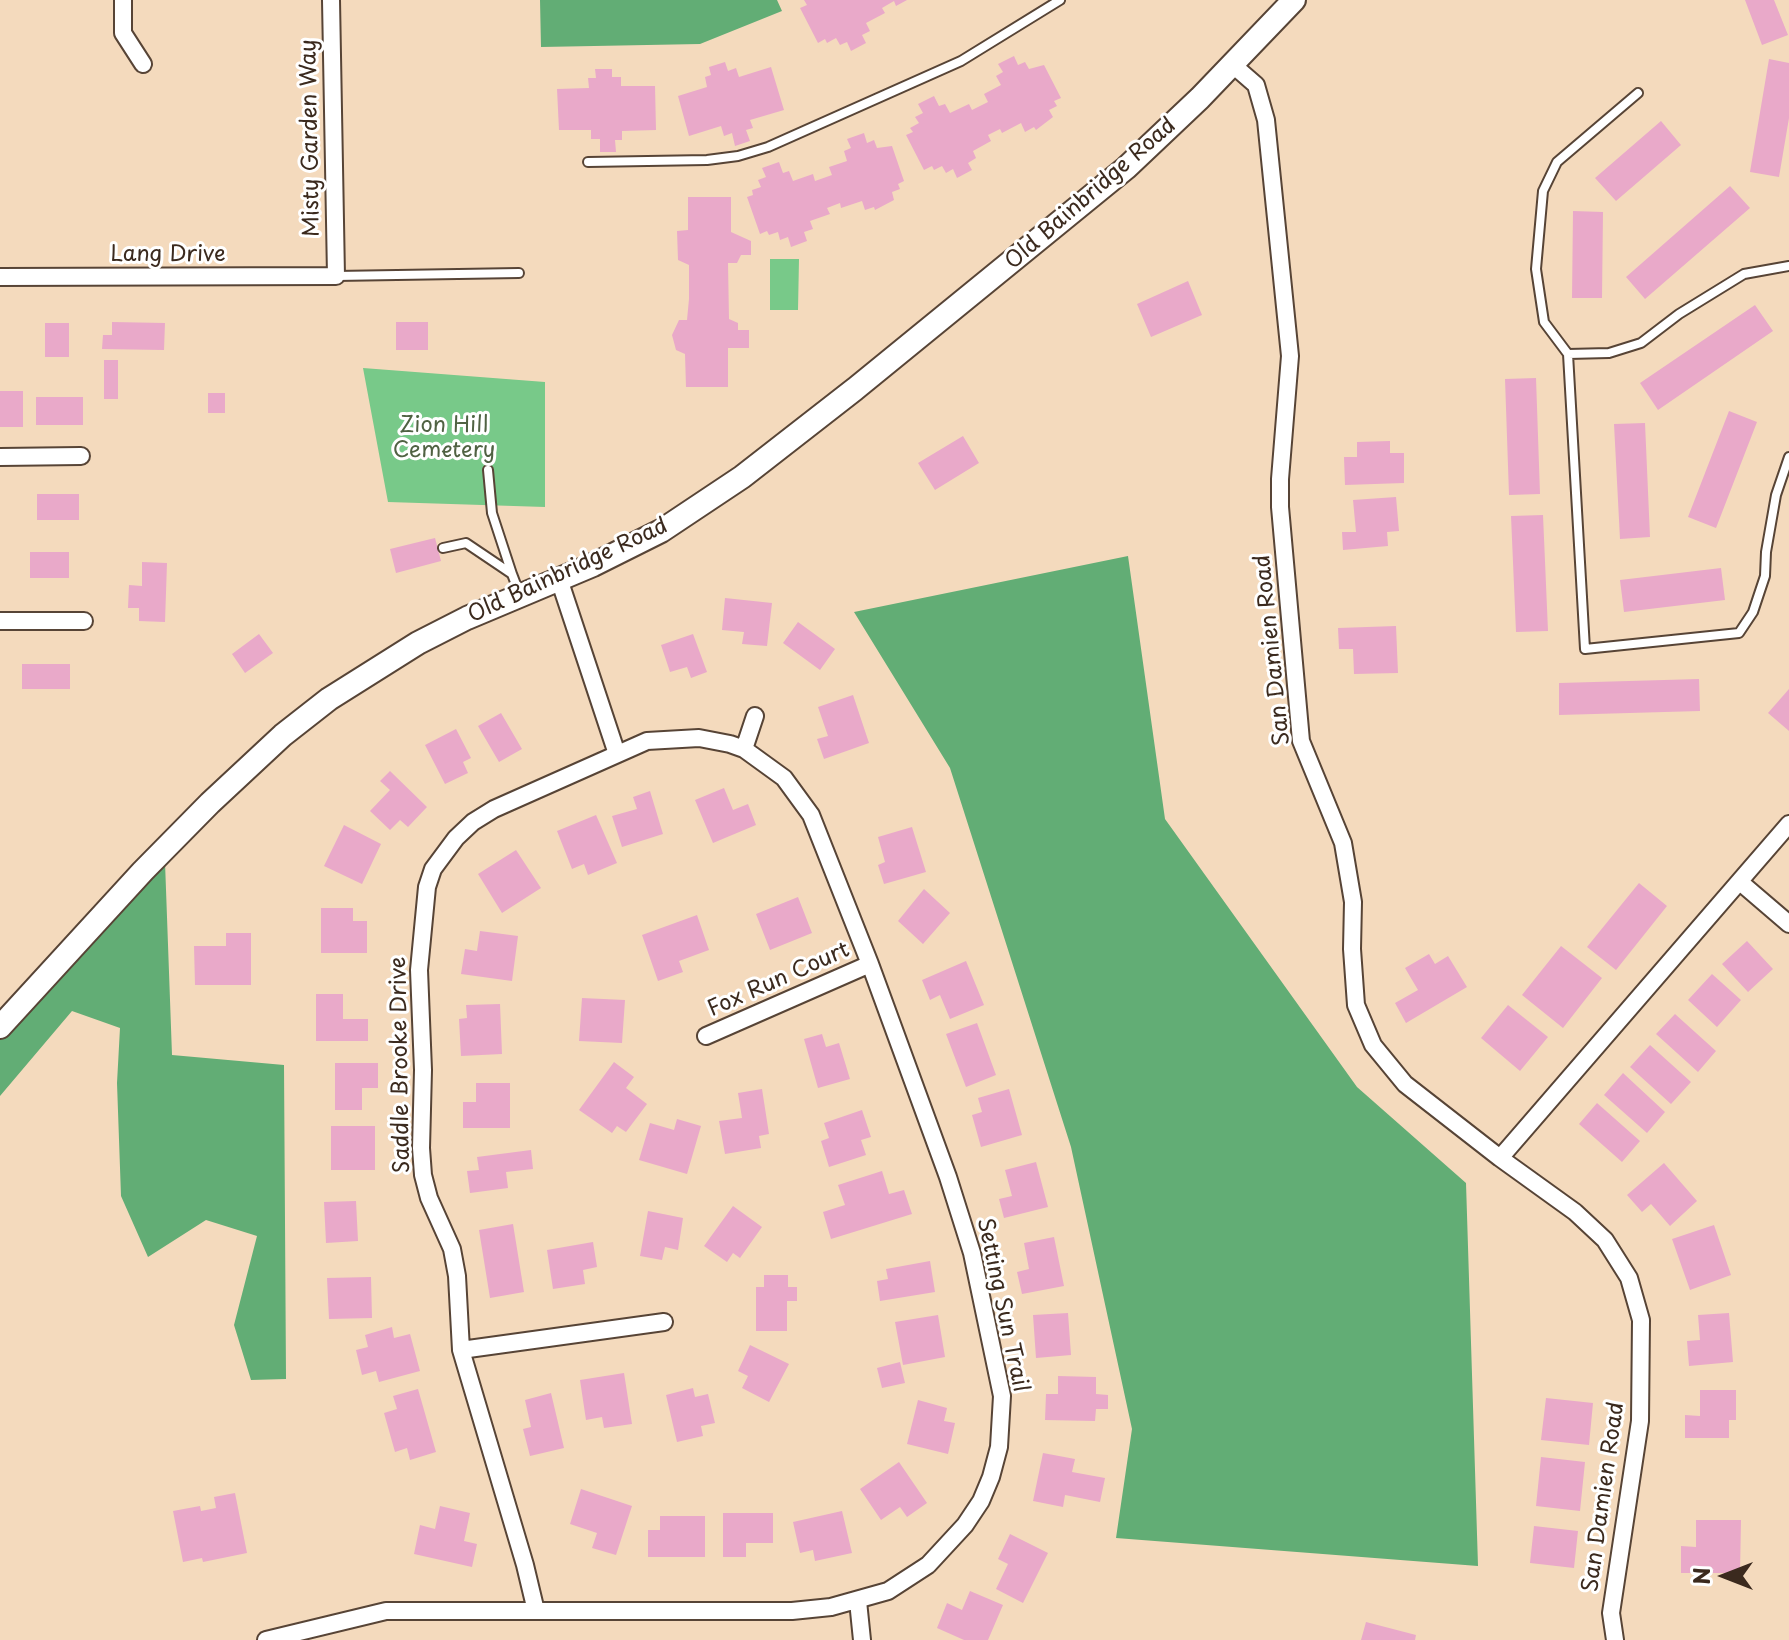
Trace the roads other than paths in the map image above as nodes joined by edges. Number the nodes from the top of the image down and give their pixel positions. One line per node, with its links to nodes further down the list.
1 (123, 0): 5 (street)
2 (331, 0): 11 (street, Misty Garden Way)
3 (1060, 0): 8 (lane)
4 (1294, 0): 6 (main road, Old Bainbridge Road)
5 (143, 64)
6 (1233, 65): 20 (main road, Old Bainbridge Road); 33 (street, San Damien Road)
7 (1638, 93): 13 (lane)
8 (588, 162)
9 (1789, 266): 13 (lane)
10 (519, 273): 11 (lane)
11 (336, 276): 12 (street, Lang Drive)
12 (0, 277)
13 (1568, 354): 16 (lane)
14 (81, 456): 15 (street)
15 (0, 457)
16 (1789, 457)
17 (488, 470): 19 (lane)
18 (443, 548): 19 (lane)
19 (512, 574): 21 (lane)
20 (559, 579): 21 (main road, Old Bainbridge Road); 26 (street)
21 (521, 596): 31 (main road, Old Bainbridge Road)
22 (0, 621): 23 (street)
23 (84, 621)
24 (755, 716): 25 (street)
25 (744, 749): 26 (street, Setting Sun Trail); 30 (street, Setting Sun Trail)
26 (617, 754): 35 (street, Saddle Brooke Drive)
27 (1789, 824): 28 (street)
28 (1740, 882): 29 (street); 33 (street)
29 (1789, 924)
30 (870, 964): 32 (street, Fox Run Court); 36 (street, Setting Sun Trail)
31 (0, 1027)
32 (706, 1036)
33 (1500, 1158): 40 (street, San Damien Road)
34 (664, 1322): 35 (street)
35 (461, 1350): 37 (street, Saddle Brooke Drive)
36 (858, 1601): 37 (street, Setting Sun Trail); 39 (street)
37 (536, 1611): 38 (street, Setting Sun Trail)
38 (266, 1640)
39 (862, 1640)
40 (1615, 1640)

